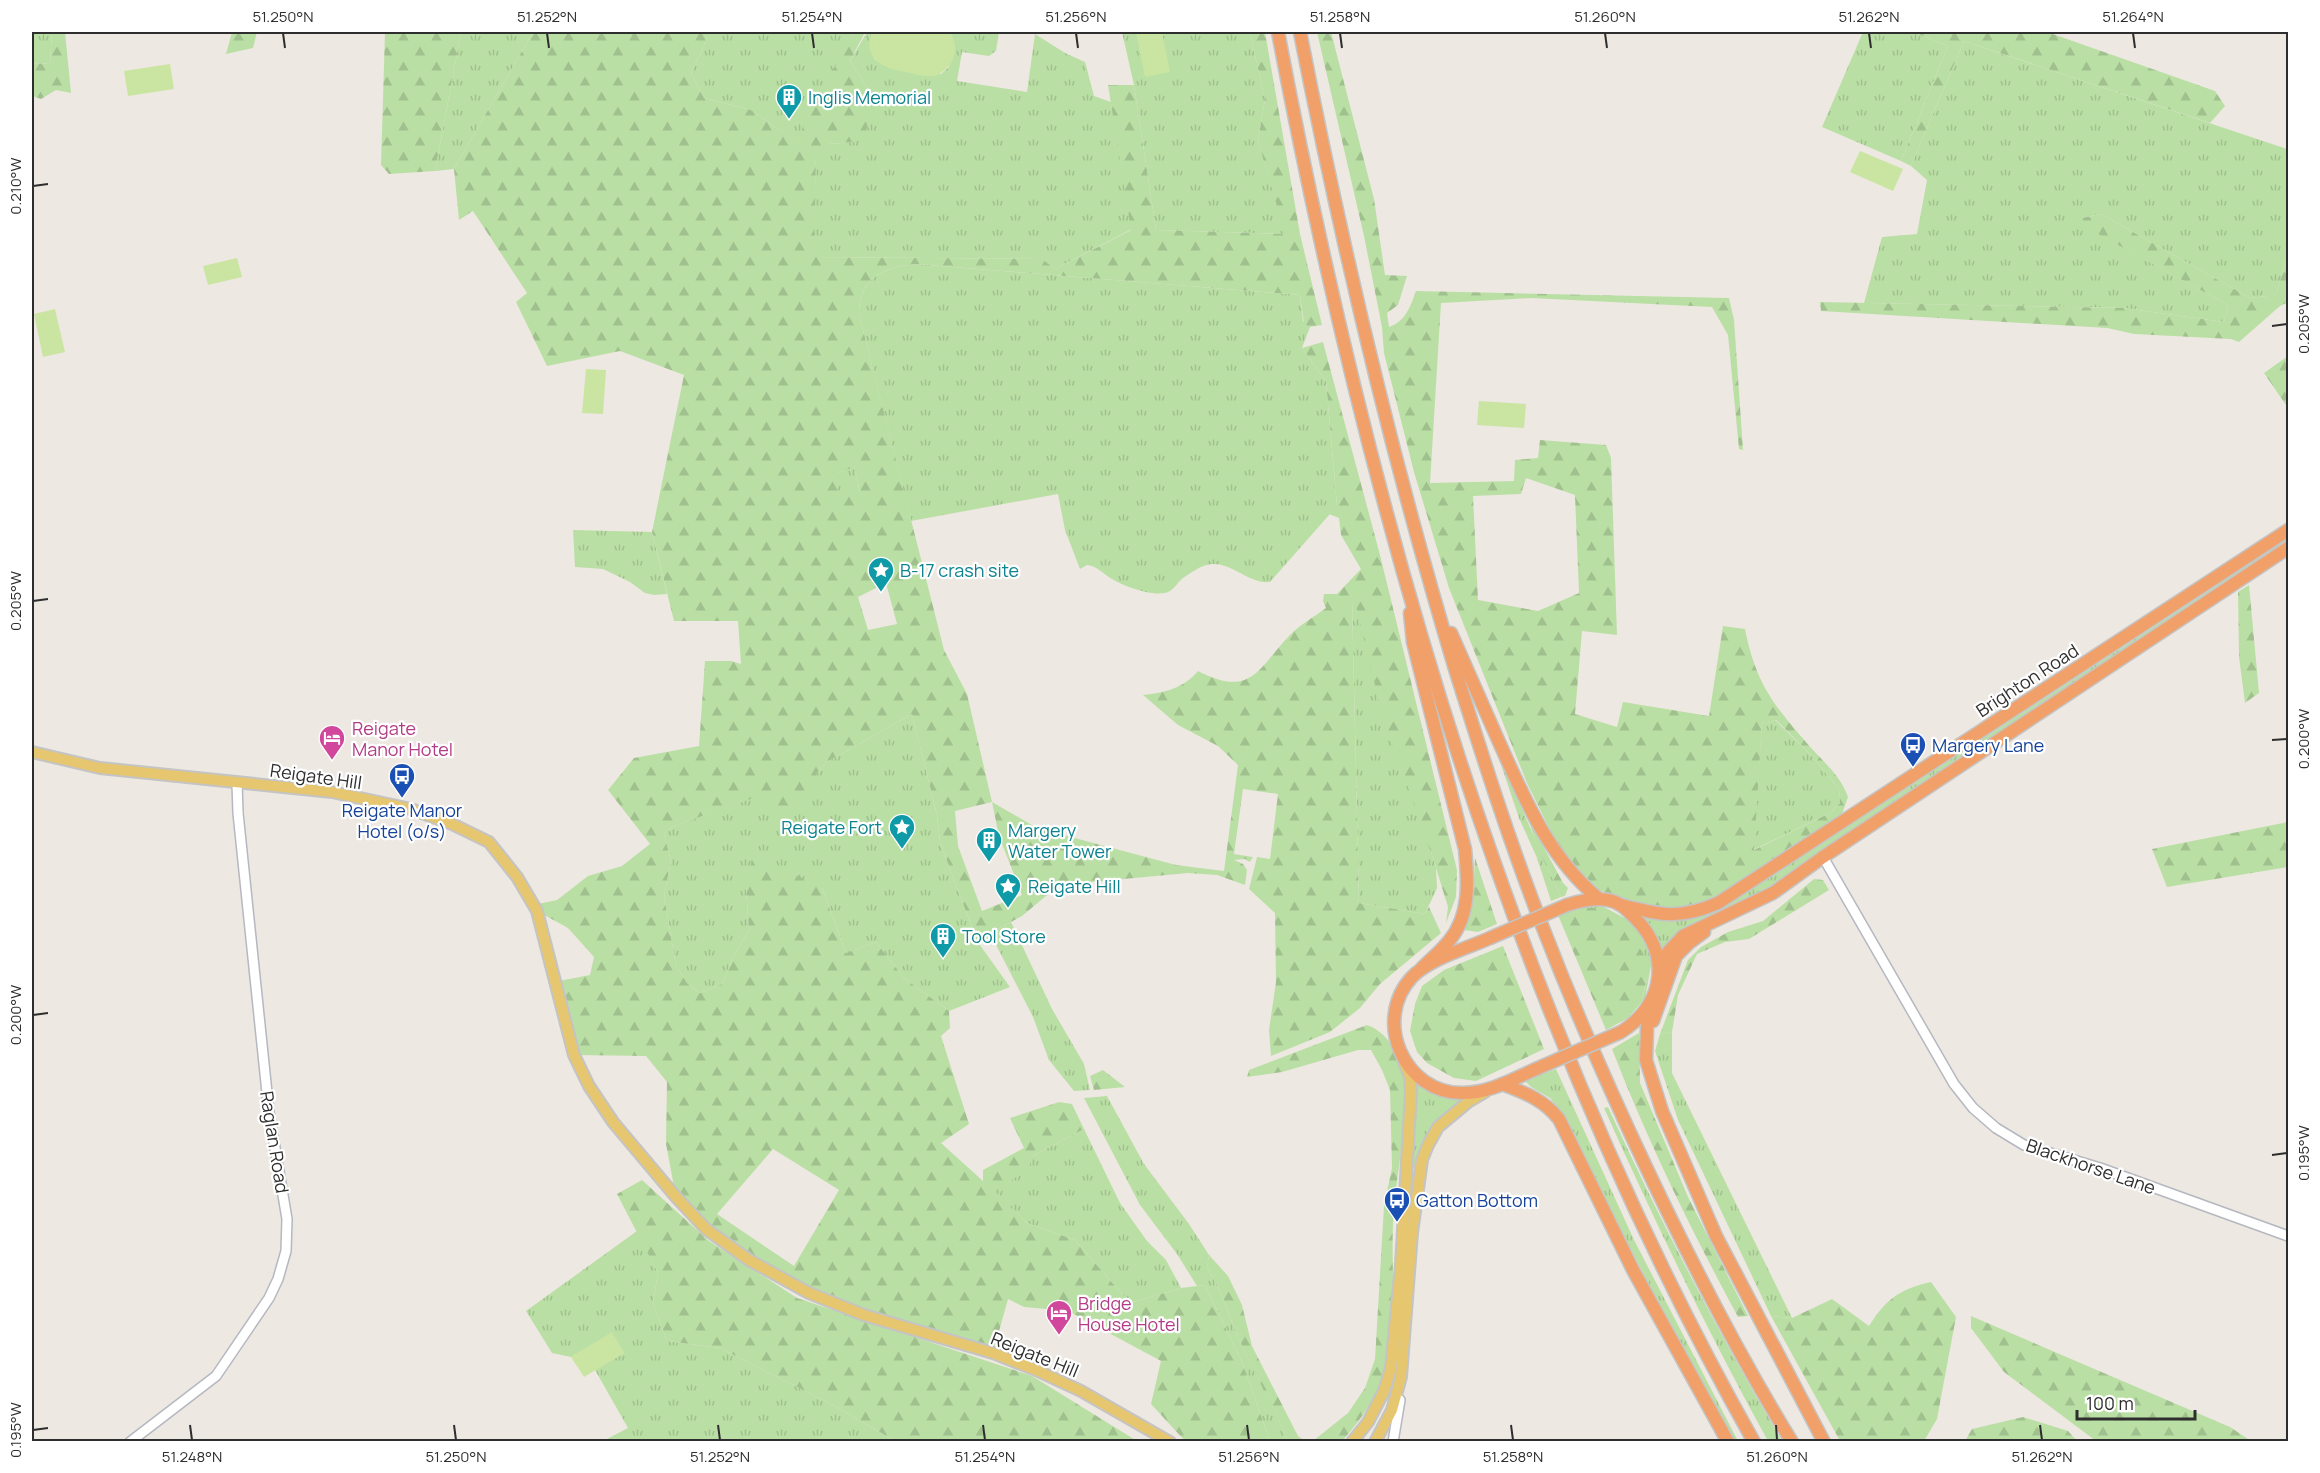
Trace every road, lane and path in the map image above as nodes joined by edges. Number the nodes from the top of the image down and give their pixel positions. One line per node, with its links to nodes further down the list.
1 (1278, 32): 6 (highway)
2 (1300, 32): 5 (highway)
3 (2289, 530): 11 (highway, Brighton Road)
4 (2289, 548): 9 (highway, Brighton Road)
5 (1428, 579): 10 (highway); 29 (highway)
6 (1407, 585): 13 (highway); 28 (highway)
7 (32, 752): 8 (main road, Reigate Hill)
8 (237, 783): 22 (street, Raglan Road); 23 (main road, Reigate Hill)
9 (1823, 857): 12 (highway, Brighton Road); 21 (street, Blackhorse Lane)
10 (1599, 899): 11 (highway, Brighton Road); 13 (highway, bridge)
11 (1621, 905): 14 (highway)
12 (1730, 915): 14 (highway, Brighton Road); 16 (highway)
13 (1422, 968): 17 (highway)
14 (1659, 970): 15 (highway)
15 (1651, 1002): 16 (highway); 18 (highway, bridge)
16 (1647, 1040): 30 (highway)
17 (1403, 1059): 19 (highway); 24 (main road)
18 (1502, 1084): 19 (highway); 27 (highway)
19 (1490, 1089): 20 (main road)
20 (1415, 1224): 25 (main road); 26 (street)
21 (2289, 1236)
22 (130, 1442)
23 (1170, 1442)
24 (1352, 1442)
25 (1375, 1442)
26 (1393, 1442)
27 (1728, 1442)
28 (1755, 1442)
29 (1792, 1442)
30 (1824, 1442)

